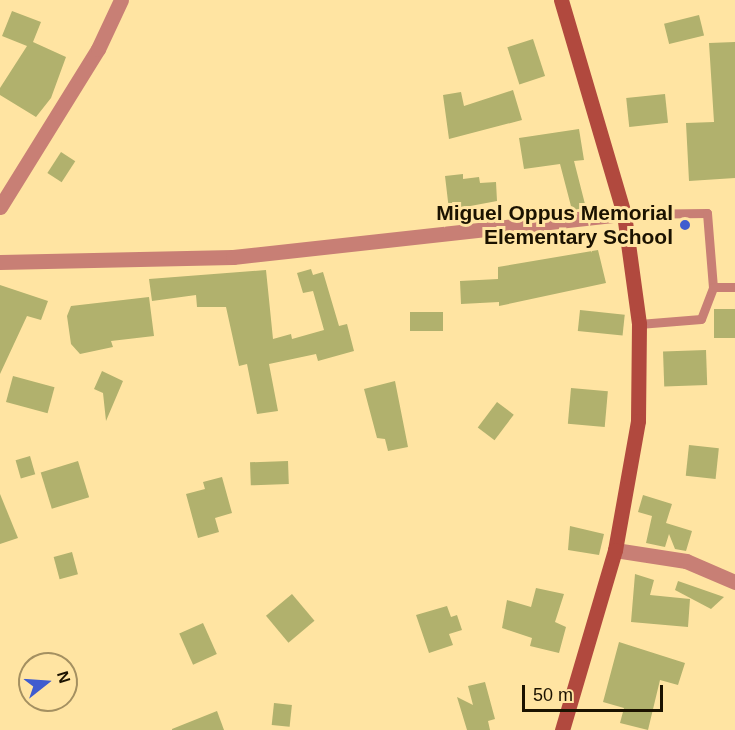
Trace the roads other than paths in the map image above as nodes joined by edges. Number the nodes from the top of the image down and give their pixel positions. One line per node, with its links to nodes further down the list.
1 (121, 0): 3 (street)
2 (561, 0): 4 (main road)
3 (0, 207)
4 (624, 213): 5 (street); 6 (lane); 8 (main road)
5 (0, 262)
6 (713, 287): 7 (lane); 8 (lane)
7 (735, 287)
8 (639, 324): 9 (main road)
9 (615, 550): 10 (street); 11 (main road)
10 (735, 582)
11 (562, 730)

